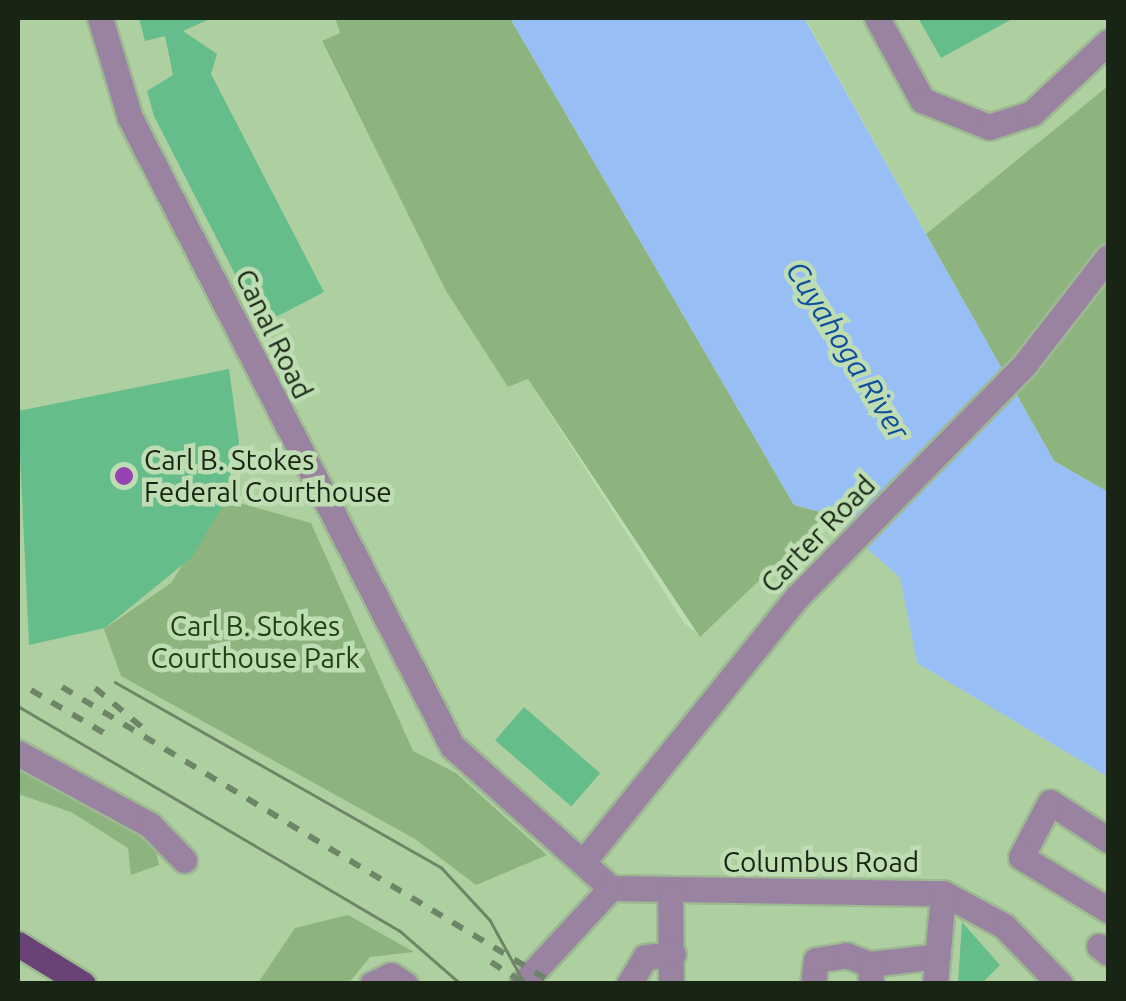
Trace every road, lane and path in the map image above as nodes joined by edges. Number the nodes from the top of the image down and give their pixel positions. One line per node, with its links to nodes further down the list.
1 (100, 18): 8 (street, Canal Road)
2 (878, 18): 3 (street)
3 (1108, 42)
4 (1108, 258): 8 (street, Carter Road)
5 (18, 752): 7 (street)
6 (1108, 840): 12 (street)
7 (184, 860)
8 (583, 862): 9 (street, Canal Road)
9 (610, 888): 11 (street, Columbus Road); 20 (street)
10 (943, 893): 11 (street, Columbus Road); 15 (street); 25 (street, Columbus Road)
11 (670, 894): 14 (street)
12 (1108, 910)
13 (18, 944): 17 (main road)
14 (673, 954): 21 (street); 22 (street)
15 (938, 956): 16 (street); 24 (street)
16 (871, 974): 23 (street)
17 (83, 984)
18 (372, 984): 19 (street)
19 (405, 984)
20 (522, 984)
21 (628, 984)
22 (671, 984)
23 (813, 984)
24 (936, 984)
25 (1060, 984)

